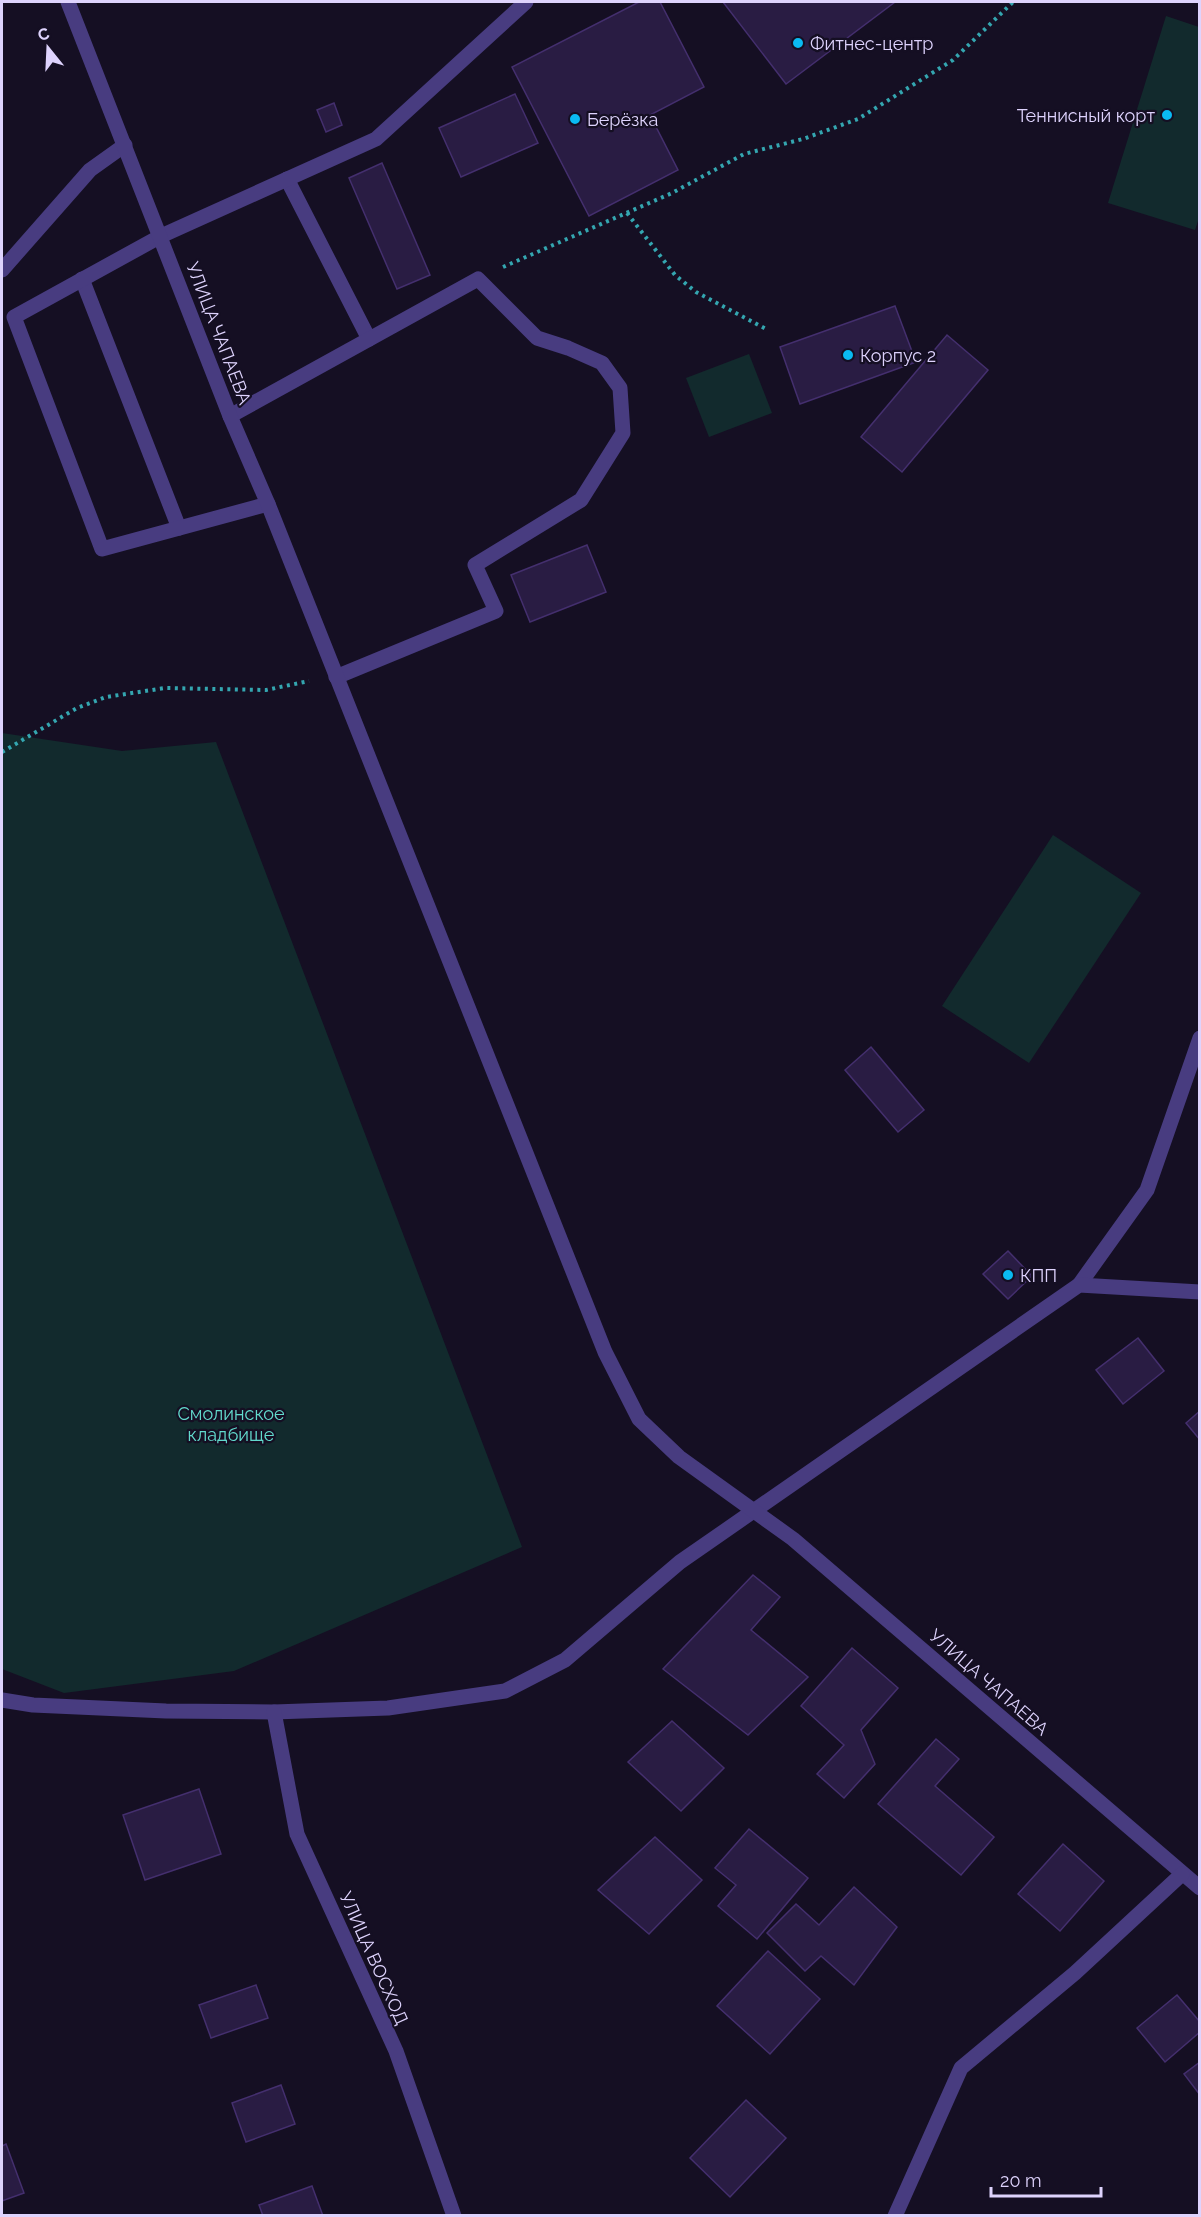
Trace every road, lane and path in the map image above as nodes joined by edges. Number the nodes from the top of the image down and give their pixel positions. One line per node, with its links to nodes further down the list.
1 (68, 2): 4 (street, УЛИЦА ЧАПАЕВА)
2 (526, 2): 5 (street)
3 (1013, 2): 6 (path)
4 (125, 145): 7 (street, УЛИЦА ЧАПАЕВА); 8 (street)
5 (288, 179): 7 (street); 12 (street)
6 (627, 213): 10 (path); 11 (path)
7 (161, 236): 9 (street); 13 (street, УЛИЦА ЧАПАЕВА)
8 (2, 270)
9 (82, 279): 15 (street); 15 (street)
10 (478, 279): 12 (street); 16 (street)
11 (768, 330)
12 (369, 339): 13 (street)
13 (230, 416): 14 (street, УЛИЦА ЧАПАЕВА)
14 (268, 504): 15 (street); 16 (street, УЛИЦА ЧАПАЕВА)
15 (179, 528)
16 (336, 677): 17 (path); 21 (street, УЛИЦА ЧАПАЕВА)
17 (2, 752)
18 (1200, 1038): 19 (street)
19 (1079, 1285): 20 (street); 21 (street)
20 (1200, 1292)
21 (752, 1509): 23 (street); 24 (street, УЛИЦА ЧАПАЕВА)
22 (2, 1700): 23 (street)
23 (274, 1712): 26 (street, УЛИЦА ВОСХОД)
24 (1182, 1874): 25 (street, УЛИЦА ЧАПАЕВА); 27 (street)
25 (1200, 1888)
26 (454, 2216)
27 (895, 2216)

